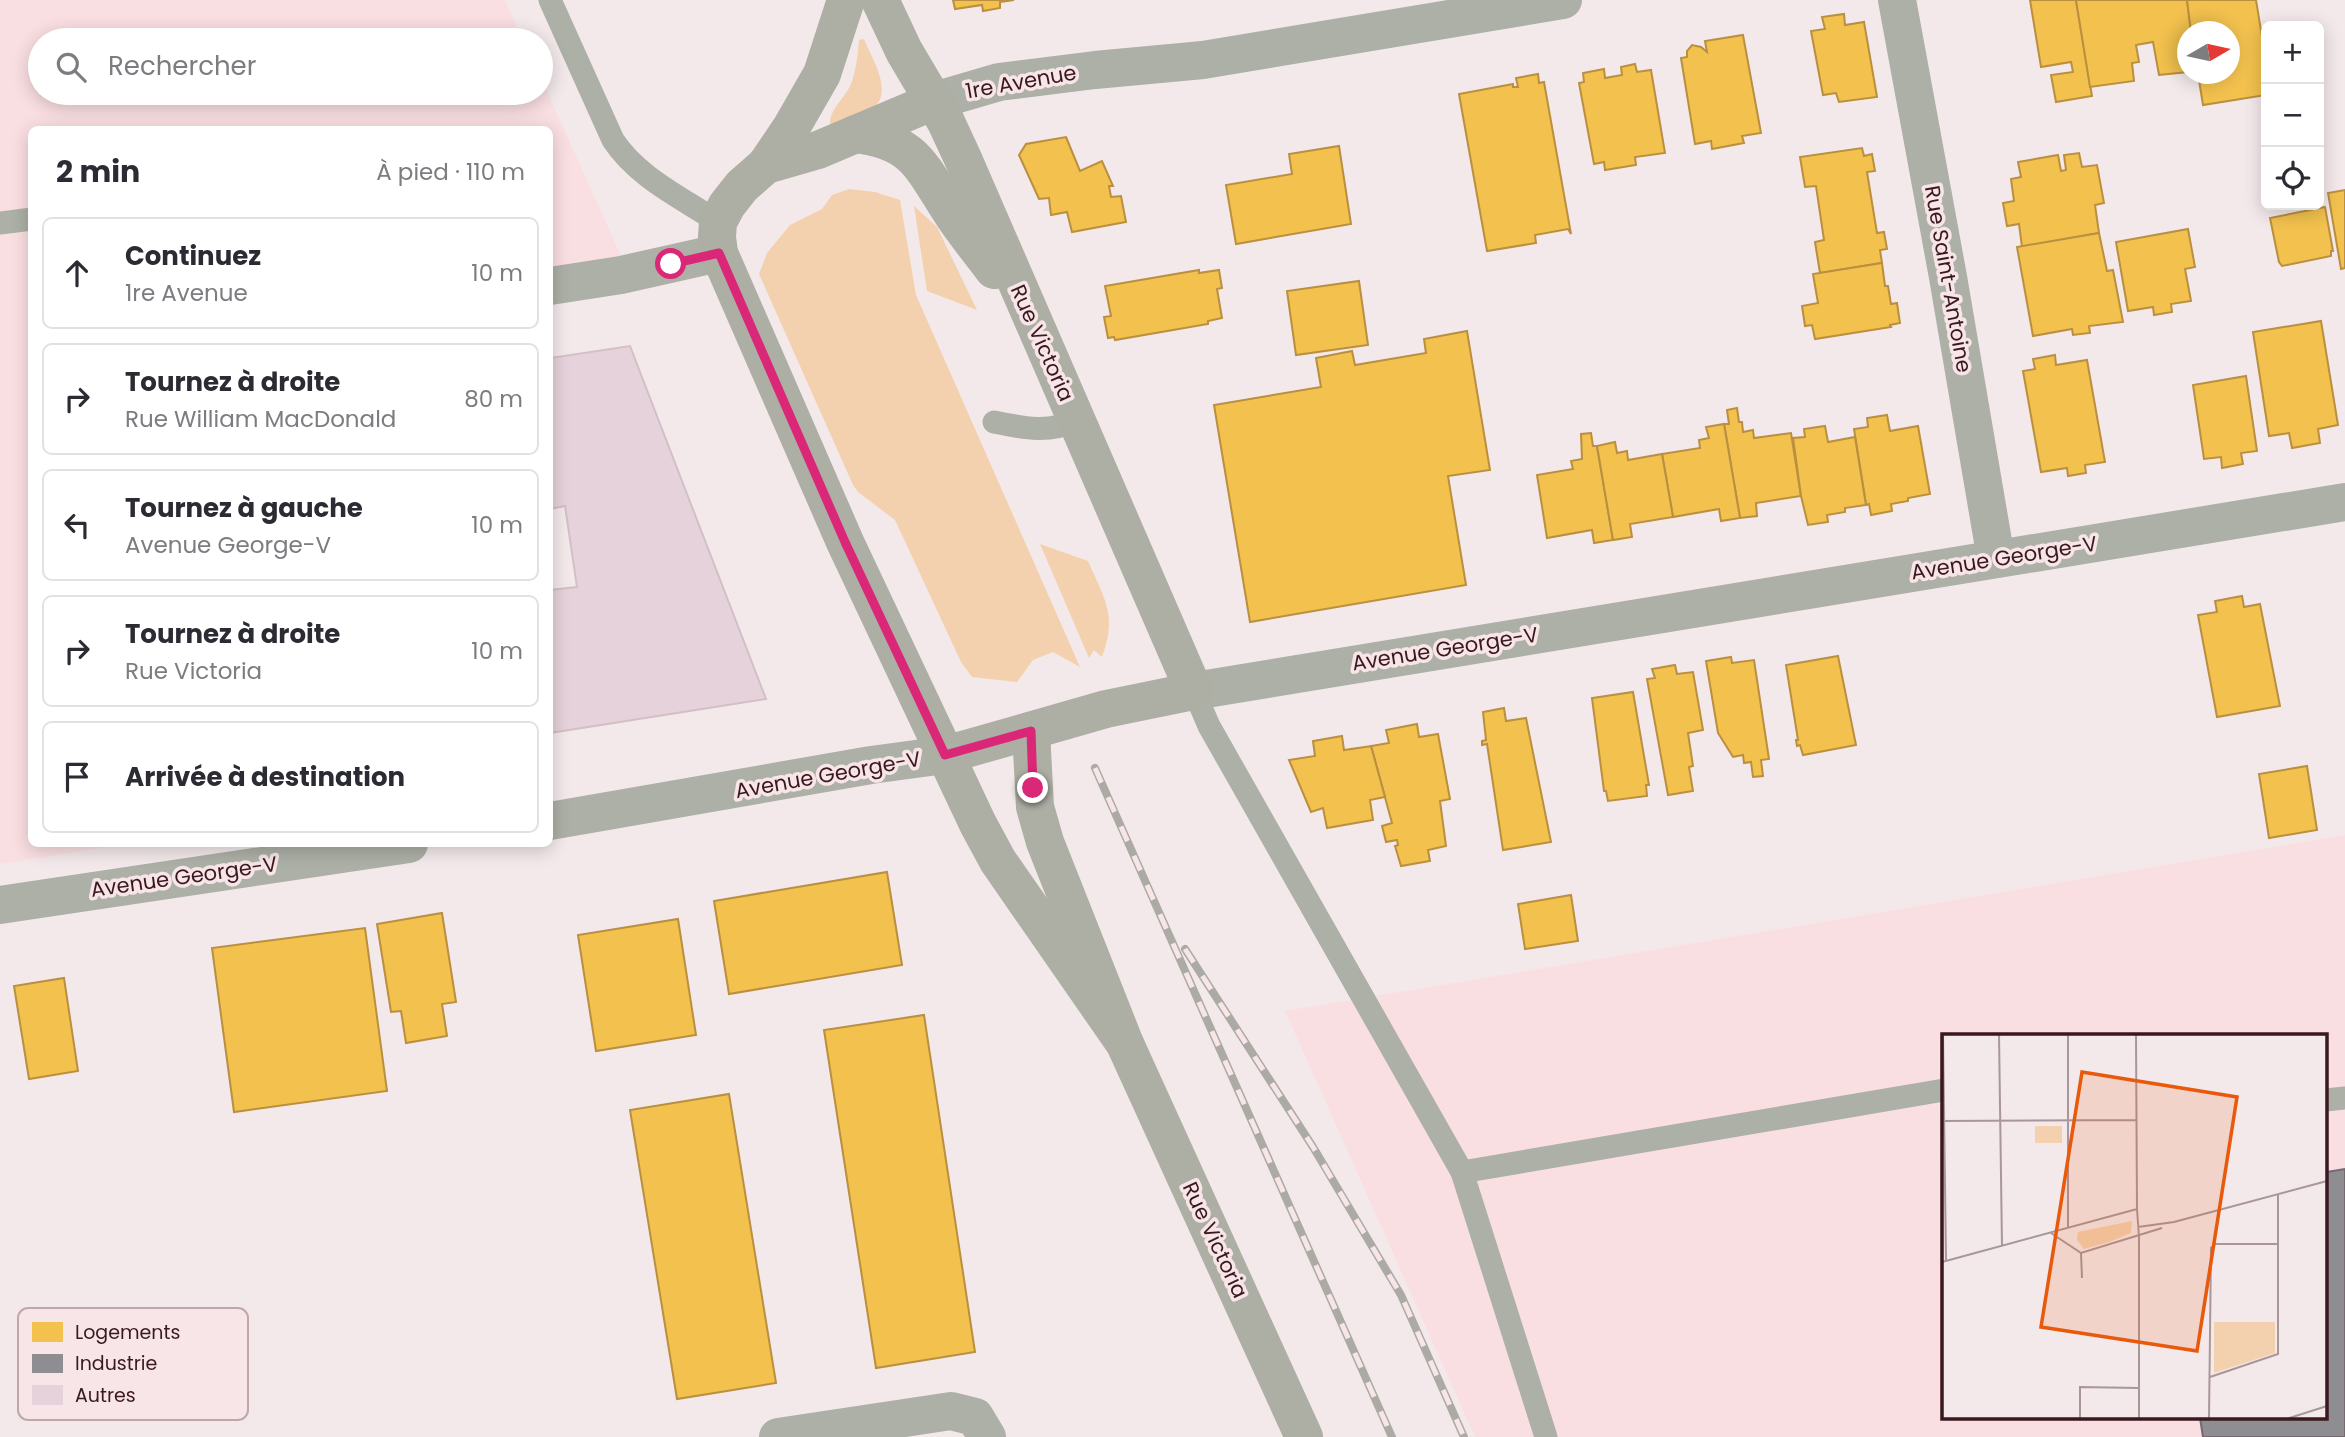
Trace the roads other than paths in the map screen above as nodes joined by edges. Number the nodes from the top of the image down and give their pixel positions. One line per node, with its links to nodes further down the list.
1 (550, 0): 11 (lane)
2 (846, 0): 8 (main road)
3 (880, 0): 6 (main road, Rue Victoria)
4 (1563, 0): 6 (street, 1re Avenue)
5 (1897, 0): 17 (street, Rue Saint-Antoine)
6 (934, 102): 7 (main road, 1re Avenue); 13 (main road, Rue Victoria)
7 (856, 134): 8 (main road, 1re Avenue); 13 (main road)
8 (766, 165): 11 (main road, 1re Avenue)
9 (28, 220): 10 (lane)
10 (0, 223)
11 (719, 237): 12 (street); 20 (main road, Rue Victoria)
12 (553, 286)
13 (1033, 322): 14 (main road, Rue Victoria)
14 (1076, 420): 15 (lane); 18 (main road, Rue Victoria)
15 (994, 422)
16 (2345, 502): 17 (street, Avenue George-V)
17 (1996, 559): 18 (street, Avenue George-V)
18 (1194, 691): 19 (main road, Avenue George-V); 26 (lane)
19 (1031, 731): 20 (main road, Avenue George-V); 24 (main road, Rue Victoria)
20 (945, 755): 21 (street, Avenue George-V); 24 (main road, Rue Victoria)
21 (553, 820)
22 (390, 847): 23 (street, Avenue George-V)
23 (0, 905)
24 (1125, 1044): 29 (main road, Rue Victoria)
25 (1942, 1090): 26 (lane)
26 (1462, 1171): 30 (lane)
27 (778, 1437): 28 (street)
28 (987, 1437)
29 (1304, 1437)
30 (1546, 1437)

